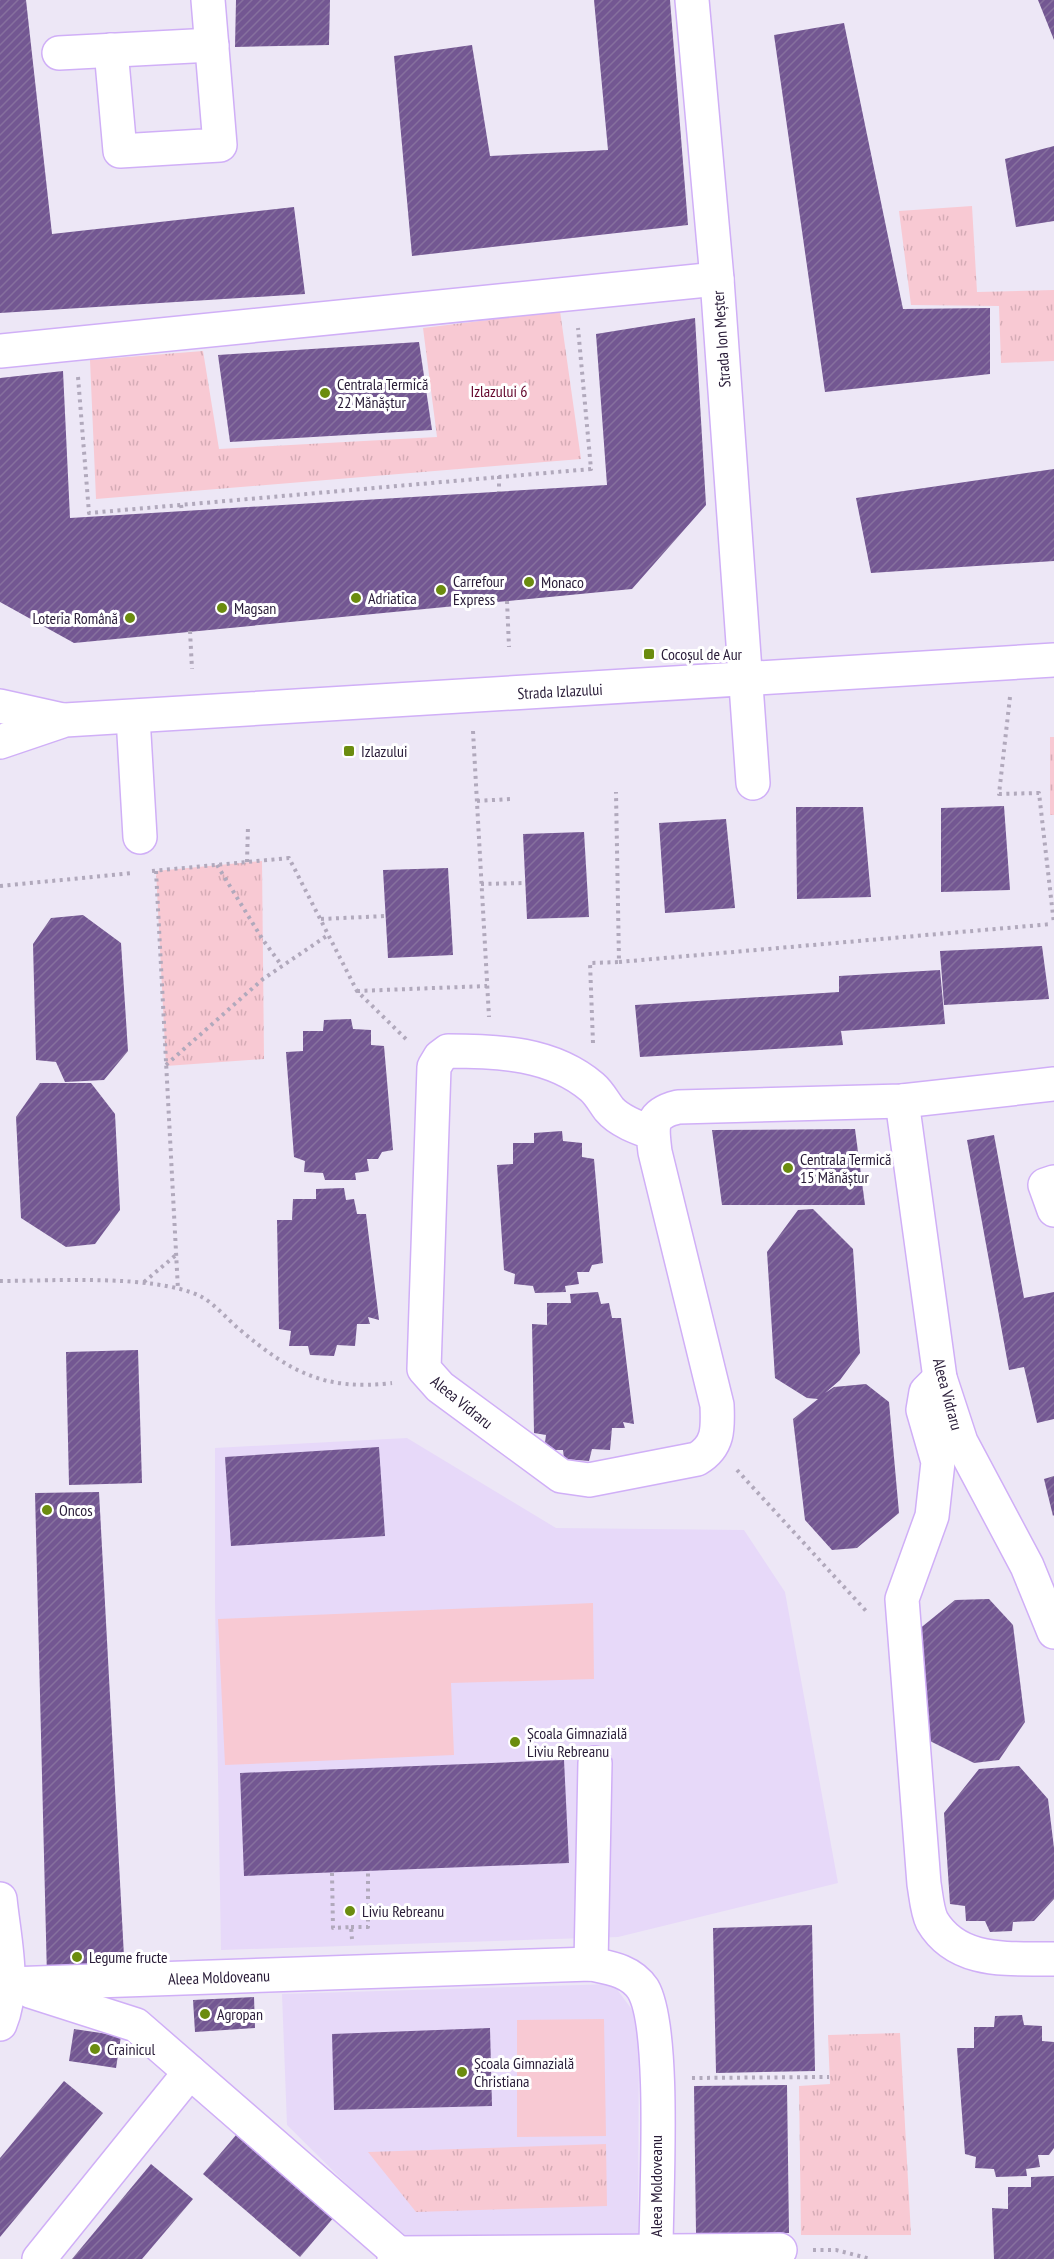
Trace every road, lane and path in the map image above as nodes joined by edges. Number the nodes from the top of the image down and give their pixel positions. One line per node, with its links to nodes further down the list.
1 (208, 0): 3 (street)
2 (693, 9): 6 (street, Strada Ion Meșter)
3 (212, 45): 4 (street); 4 (street)
4 (111, 50): 5 (street)
5 (59, 53)
6 (717, 279): 7 (street); 19 (street, Strada Ion Meșter)
7 (575, 294): 8 (street); 10 (path)
8 (75, 343): 9 (street); 12 (path)
9 (0, 351)
10 (499, 476): 11 (path); 12 (path)
11 (500, 492)
12 (181, 505): 13 (path)
13 (182, 511)
14 (507, 601): 16 (path)
15 (190, 631): 18 (path)
16 (509, 646)
17 (1054, 660): 19 (street, Strada Izlazului)
18 (192, 669)
19 (746, 679): 22 (street, Strada Izlazului); 26 (street, Strada Ion Meșter)
20 (1010, 693): 40 (path)
21 (0, 706): 23 (street, Strada Izlazului)
22 (133, 717): 23 (street, Strada Izlazului); 31 (street)
23 (65, 720): 25 (street, Strada Izlazului)
24 (472, 722): 29 (path)
25 (0, 742)
26 (753, 783)
27 (616, 792): 42 (path)
28 (510, 799): 29 (path)
29 (477, 801): 36 (path)
30 (248, 826): 32 (path)
31 (140, 837)
32 (247, 862): 33 (path); 39 (path)
33 (217, 865): 34 (path); 43 (path)
34 (156, 871): 37 (path); 47 (path)
35 (525, 883): 36 (path)
36 (481, 884): 44 (path)
37 (0, 886)
38 (386, 916): 39 (path)
39 (321, 920): 41 (path)
40 (1053, 924): 42 (path)
41 (328, 935): 43 (path); 45 (path)
42 (619, 962): 50 (path)
43 (282, 966): 47 (path)
44 (487, 986): 45 (path); 46 (path)
45 (357, 992): 48 (path)
46 (491, 1054): 48 (street); 50 (street)
47 (166, 1066): 55 (path)
48 (434, 1067): 59 (street, Aleea Vidraru)
49 (1054, 1084): 51 (street)
50 (595, 1089): 52 (street)
51 (902, 1101): 52 (street); 60 (street, Aleea Vidraru)
52 (652, 1133): 61 (street)
53 (1054, 1182): 54 (street)
54 (1054, 1210)
55 (176, 1255): 57 (path); 58 (path)
56 (0, 1281): 57 (path)
57 (143, 1283): 58 (path)
58 (178, 1290): 59 (path)
59 (430, 1378): 61 (street, Aleea Vidraru)
60 (940, 1378): 62 (street, Aleea Vidraru); 63 (street)
61 (714, 1445): 63 (path)
62 (1054, 1632)
63 (906, 1654): 69 (street)
64 (595, 1763): 70 (street)
65 (368, 1872): 68 (path)
66 (332, 1873): 68 (path)
67 (0, 1899): 72 (street)
68 (351, 1927): 71 (path)
69 (1054, 1959)
70 (591, 1964): 71 (street, Aleea Moldoveanu); 76 (street, Aleea Moldoveanu)
71 (354, 1973): 72 (street, Aleea Moldoveanu)
72 (8, 1984): 73 (street); 74 (street, Aleea Moldoveanu)
73 (0, 2024)
74 (190, 2072): 79 (street, Aleea Moldoveanu); 80 (street)
75 (829, 2077): 76 (path)
76 (656, 2079): 77 (street, Aleea Moldoveanu)
77 (656, 2250): 78 (street, Aleea Moldoveanu); 79 (street, Aleea Moldoveanu)
78 (780, 2250): 81 (path)
79 (399, 2257)
80 (39, 2259)
81 (871, 2259)

